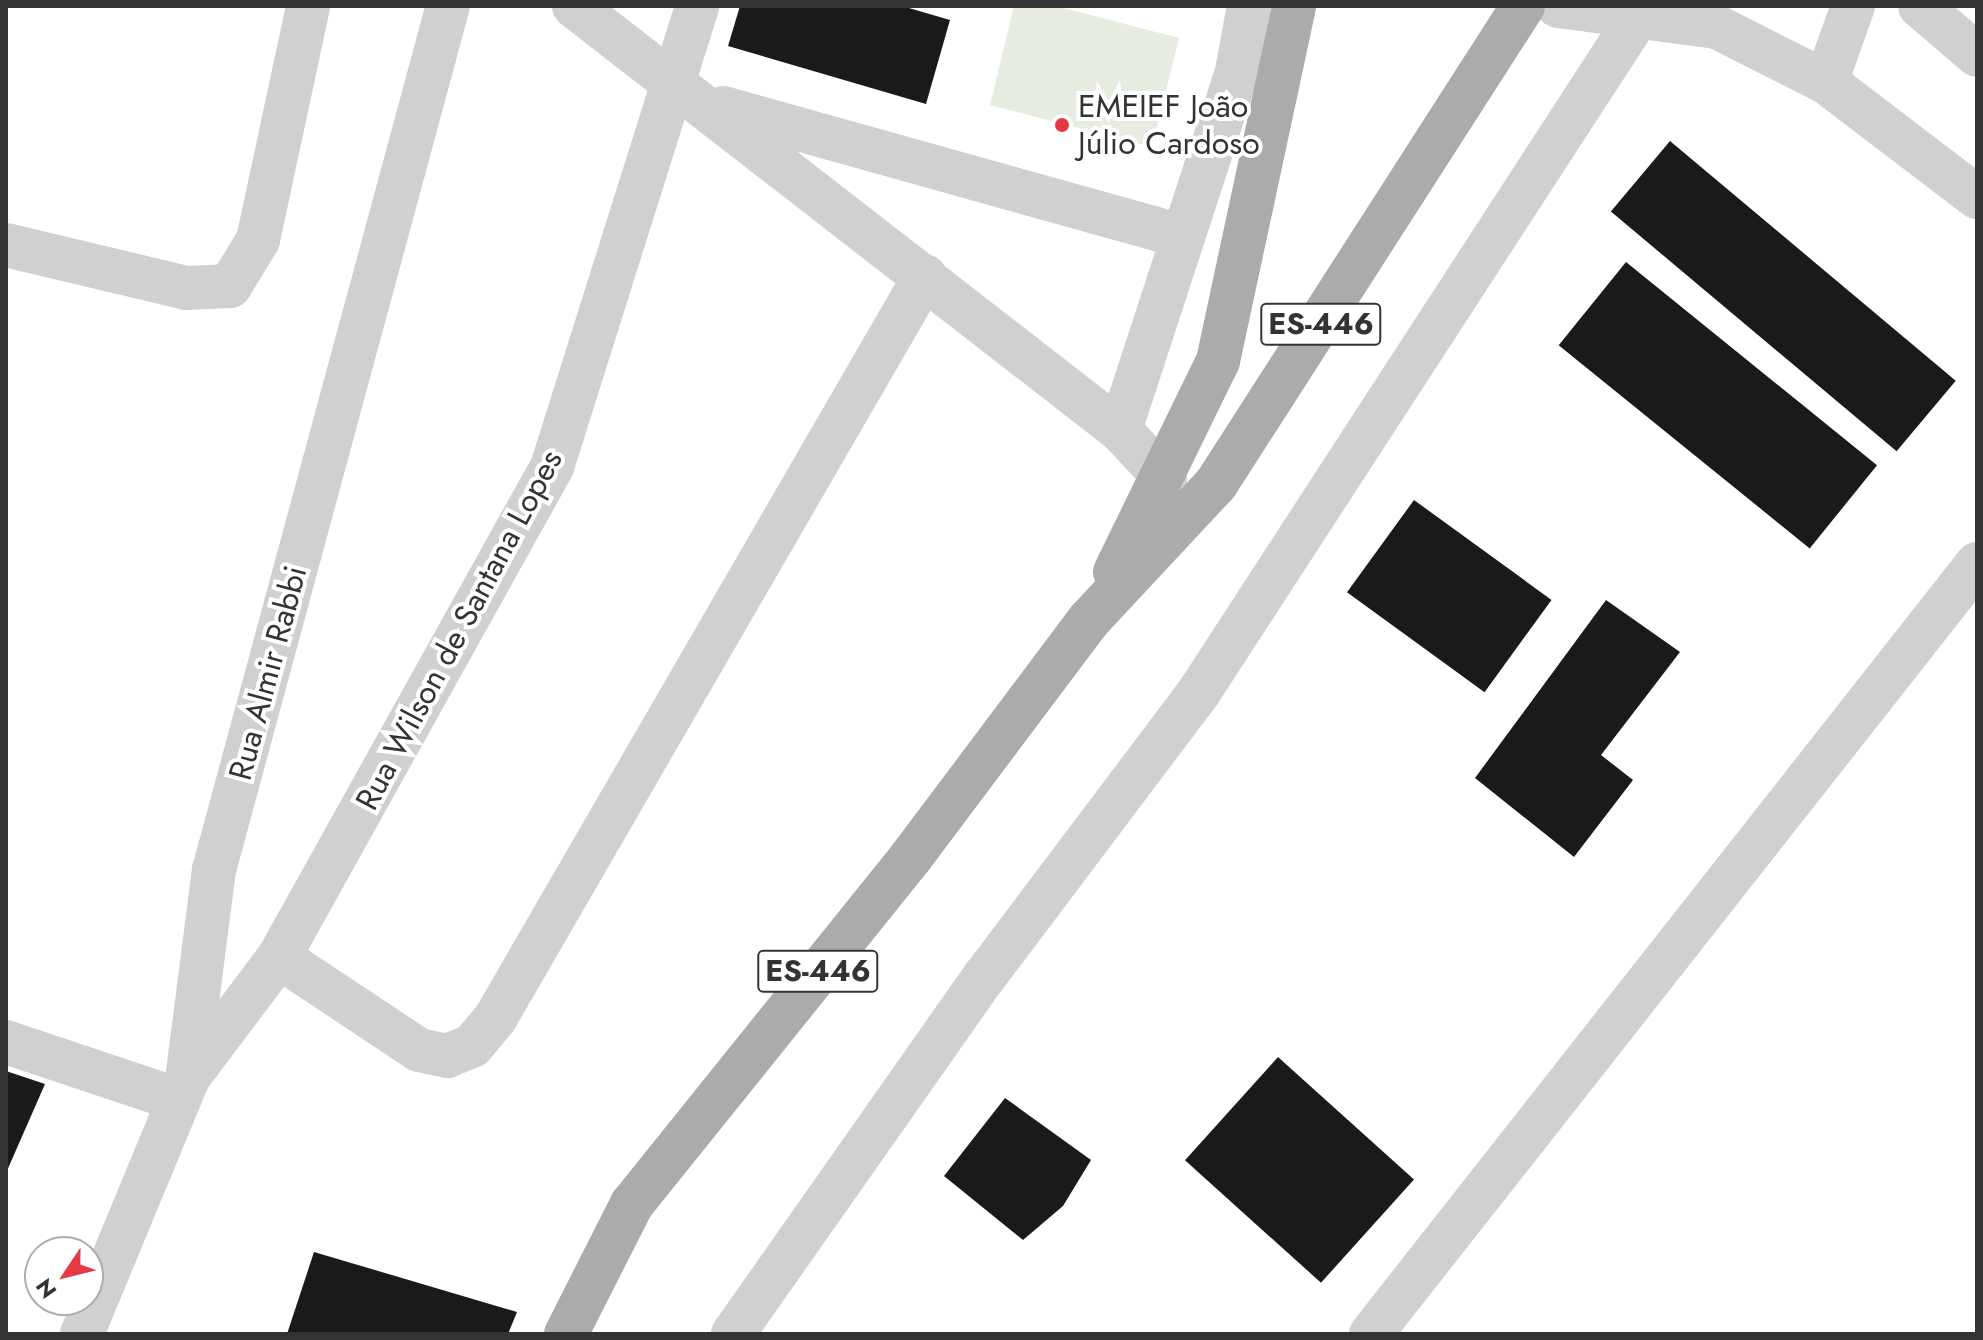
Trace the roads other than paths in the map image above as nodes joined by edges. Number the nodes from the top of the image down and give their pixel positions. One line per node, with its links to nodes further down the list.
1 (308, 6): 17 (street)
2 (448, 6): 25 (street, Rua Almir Rabbi)
3 (574, 6): 14 (street)
4 (697, 6): 14 (street, Rua Wilson de Santana Lopes)
5 (1249, 6): 16 (street)
6 (1294, 6): 20 (main road, ES-446)
7 (1523, 6): 22 (main road, ES-446)
8 (1558, 6): 11 (street)
9 (1853, 6): 13 (street)
10 (1920, 6): 12 (street)
11 (1641, 12): 13 (street); 28 (street)
12 (1977, 55)
13 (1826, 82): 15 (street)
14 (691, 92): 16 (street); 18 (street); 23 (street, Rua Wilson de Santana Lopes)
15 (1977, 197)
16 (1182, 236): 19 (street)
17 (6, 245)
18 (925, 276): 19 (street); 23 (street)
19 (1120, 430): 20 (street)
20 (1165, 478): 22 (main road, ES-446)
21 (1977, 564): 29 (street)
22 (1089, 620): 27 (main road, ES-446)
23 (279, 957): 25 (street, Rua Wilson de Santana Lopes)
24 (6, 1042): 25 (street)
25 (183, 1090): 26 (street, Rua Almir Rabbi)
26 (82, 1334)
27 (566, 1334)
28 (733, 1334)
29 (1371, 1334)

